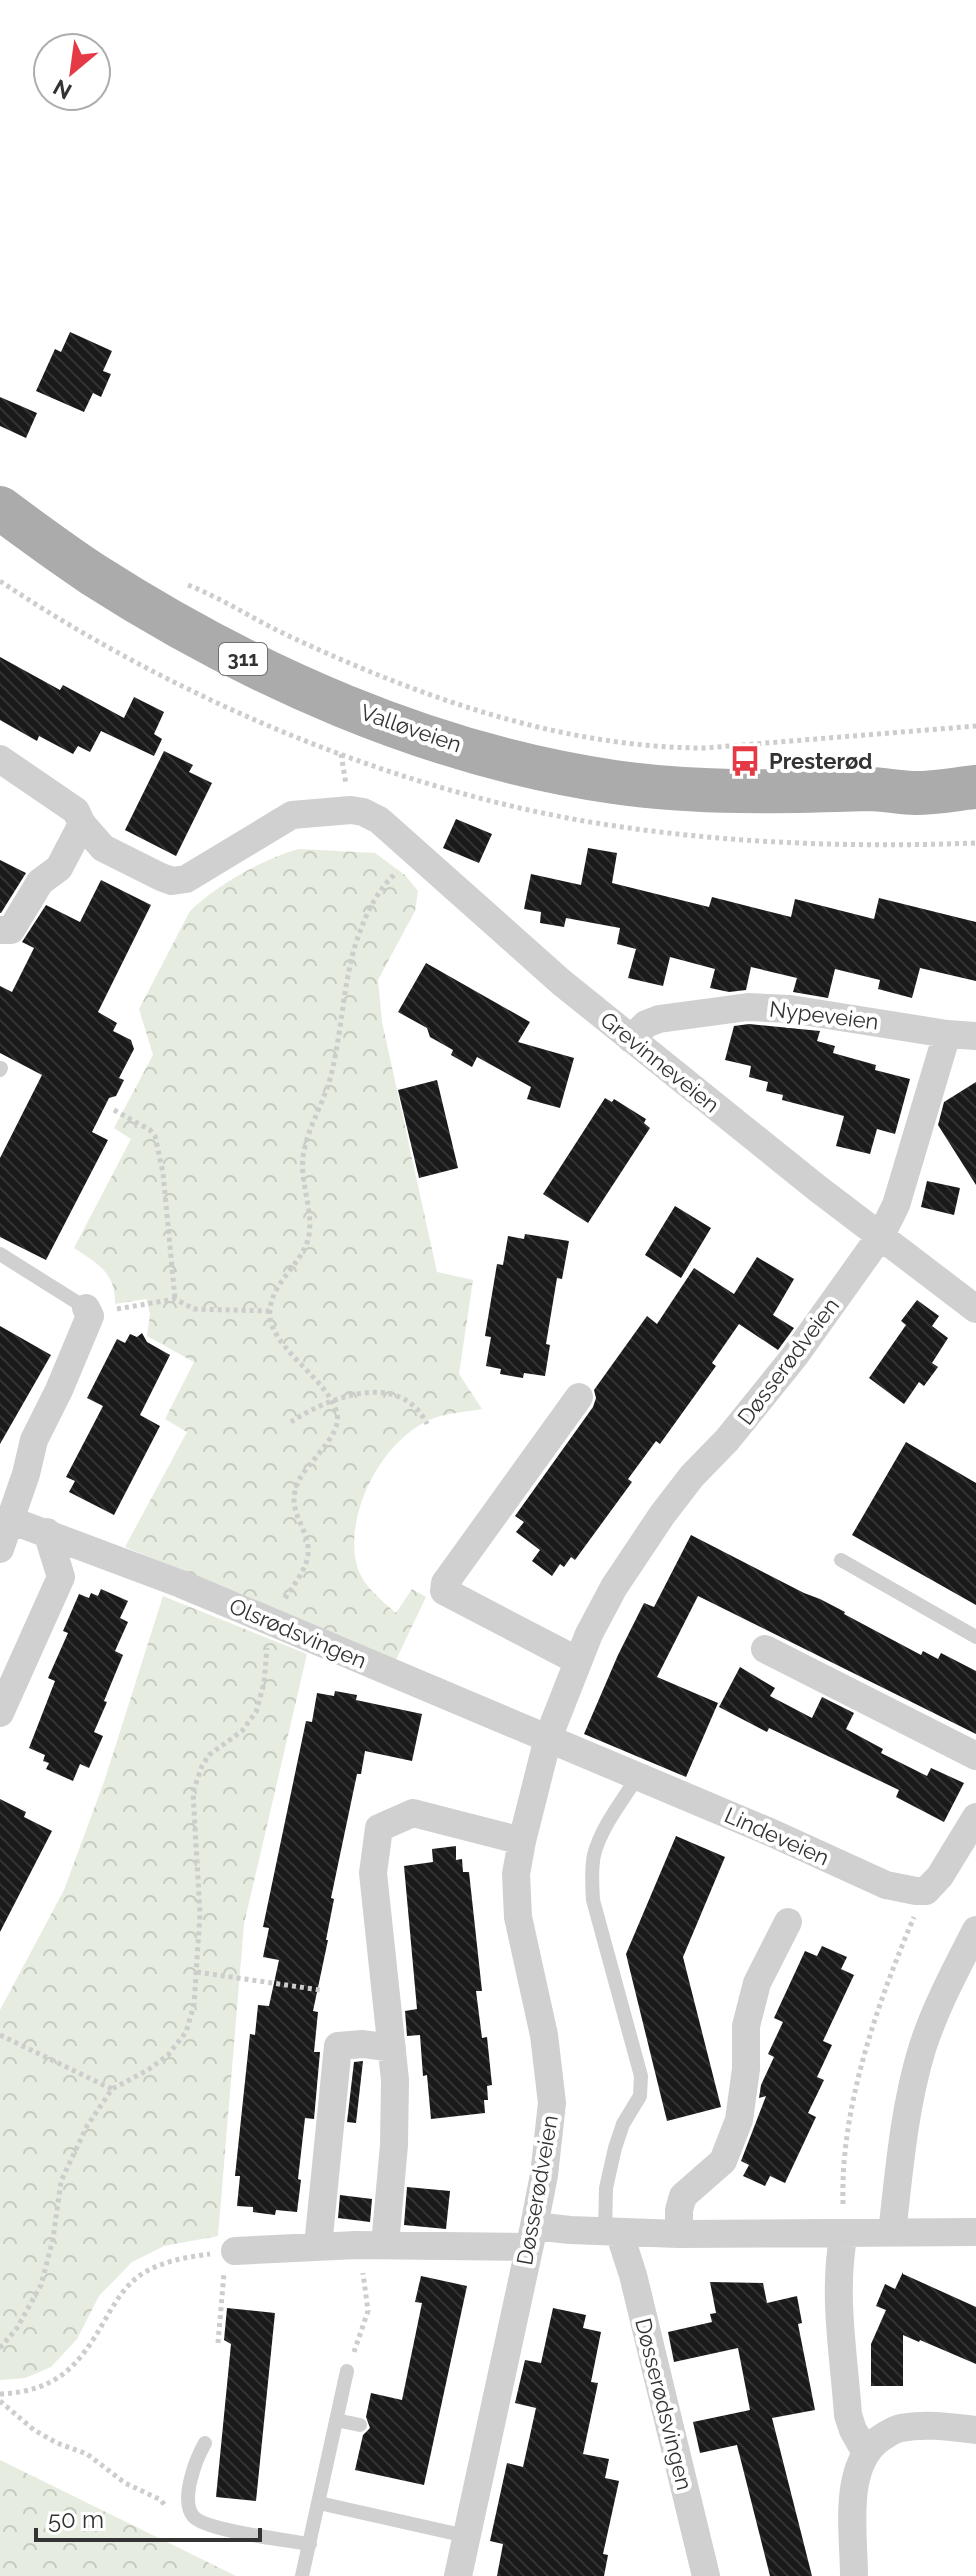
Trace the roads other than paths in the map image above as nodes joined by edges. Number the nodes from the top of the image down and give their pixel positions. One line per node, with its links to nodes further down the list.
1 (0, 508): 5 (main road, Valløveien / 311)
2 (0, 759): 6 (street)
3 (976, 762): 5 (main road, Valløveien / 311)
4 (976, 787): 5 (main road, Valløveien / 311)
5 (872, 789)
6 (82, 824): 7 (street); 10 (street, Grevinneveien)
7 (0, 930)
8 (947, 1034): 9 (street, Nypeveien); 10 (street, Nypeveien); 11 (street, Døsserødveien)
9 (976, 1036)
10 (631, 1039): 11 (street, Grevinneveien)
11 (881, 1235): 13 (street, Grevinneveien); 22 (street, Døsserødveien)
12 (0, 1254): 14 (lane)
13 (976, 1309)
14 (88, 1311): 16 (street)
15 (579, 1397): 22 (street)
16 (10, 1520): 17 (street, Olsrødsvingen); 18 (street)
17 (47, 1532): 23 (street); 24 (street, Olsrødsvingen)
18 (0, 1549)
19 (841, 1560): 20 (lane)
20 (976, 1637)
21 (765, 1649): 25 (street)
22 (578, 1661): 24 (street, Døsserødveien)
23 (0, 1713)
24 (548, 1738): 26 (street, Lindeveien); 28 (street, Døsserødveien)
25 (976, 1756)
26 (638, 1776): 27 (street, Lindeveien); 32 (lane)
27 (976, 1817)
28 (522, 1841): 31 (street); 37 (street, Døsserødveien)
29 (788, 1922): 36 (street)
30 (976, 1930): 35 (street)
31 (392, 2048): 38 (street); 39 (street)
32 (612, 2232): 36 (street); 37 (street); 52 (street, Døsserødsvingen)
33 (976, 2232): 35 (street)
34 (844, 2233): 35 (street); 36 (street); 46 (street)
35 (892, 2233)
36 (679, 2234)
37 (532, 2236): 38 (street); 48 (street, Døsserødveien)
38 (385, 2245): 39 (street)
39 (318, 2246): 40 (street)
40 (230, 2252)
41 (347, 2371): 42 (lane)
42 (336, 2420): 43 (lane); 47 (lane)
43 (360, 2425)
44 (976, 2430): 46 (street)
45 (205, 2443): 49 (lane)
46 (866, 2453): 53 (street)
47 (319, 2503): 48 (lane); 49 (lane)
48 (466, 2536): 51 (street, Døsserødveien)
49 (310, 2544): 50 (lane)
50 (302, 2576)
51 (458, 2576)
52 (706, 2576)
53 (854, 2576)

